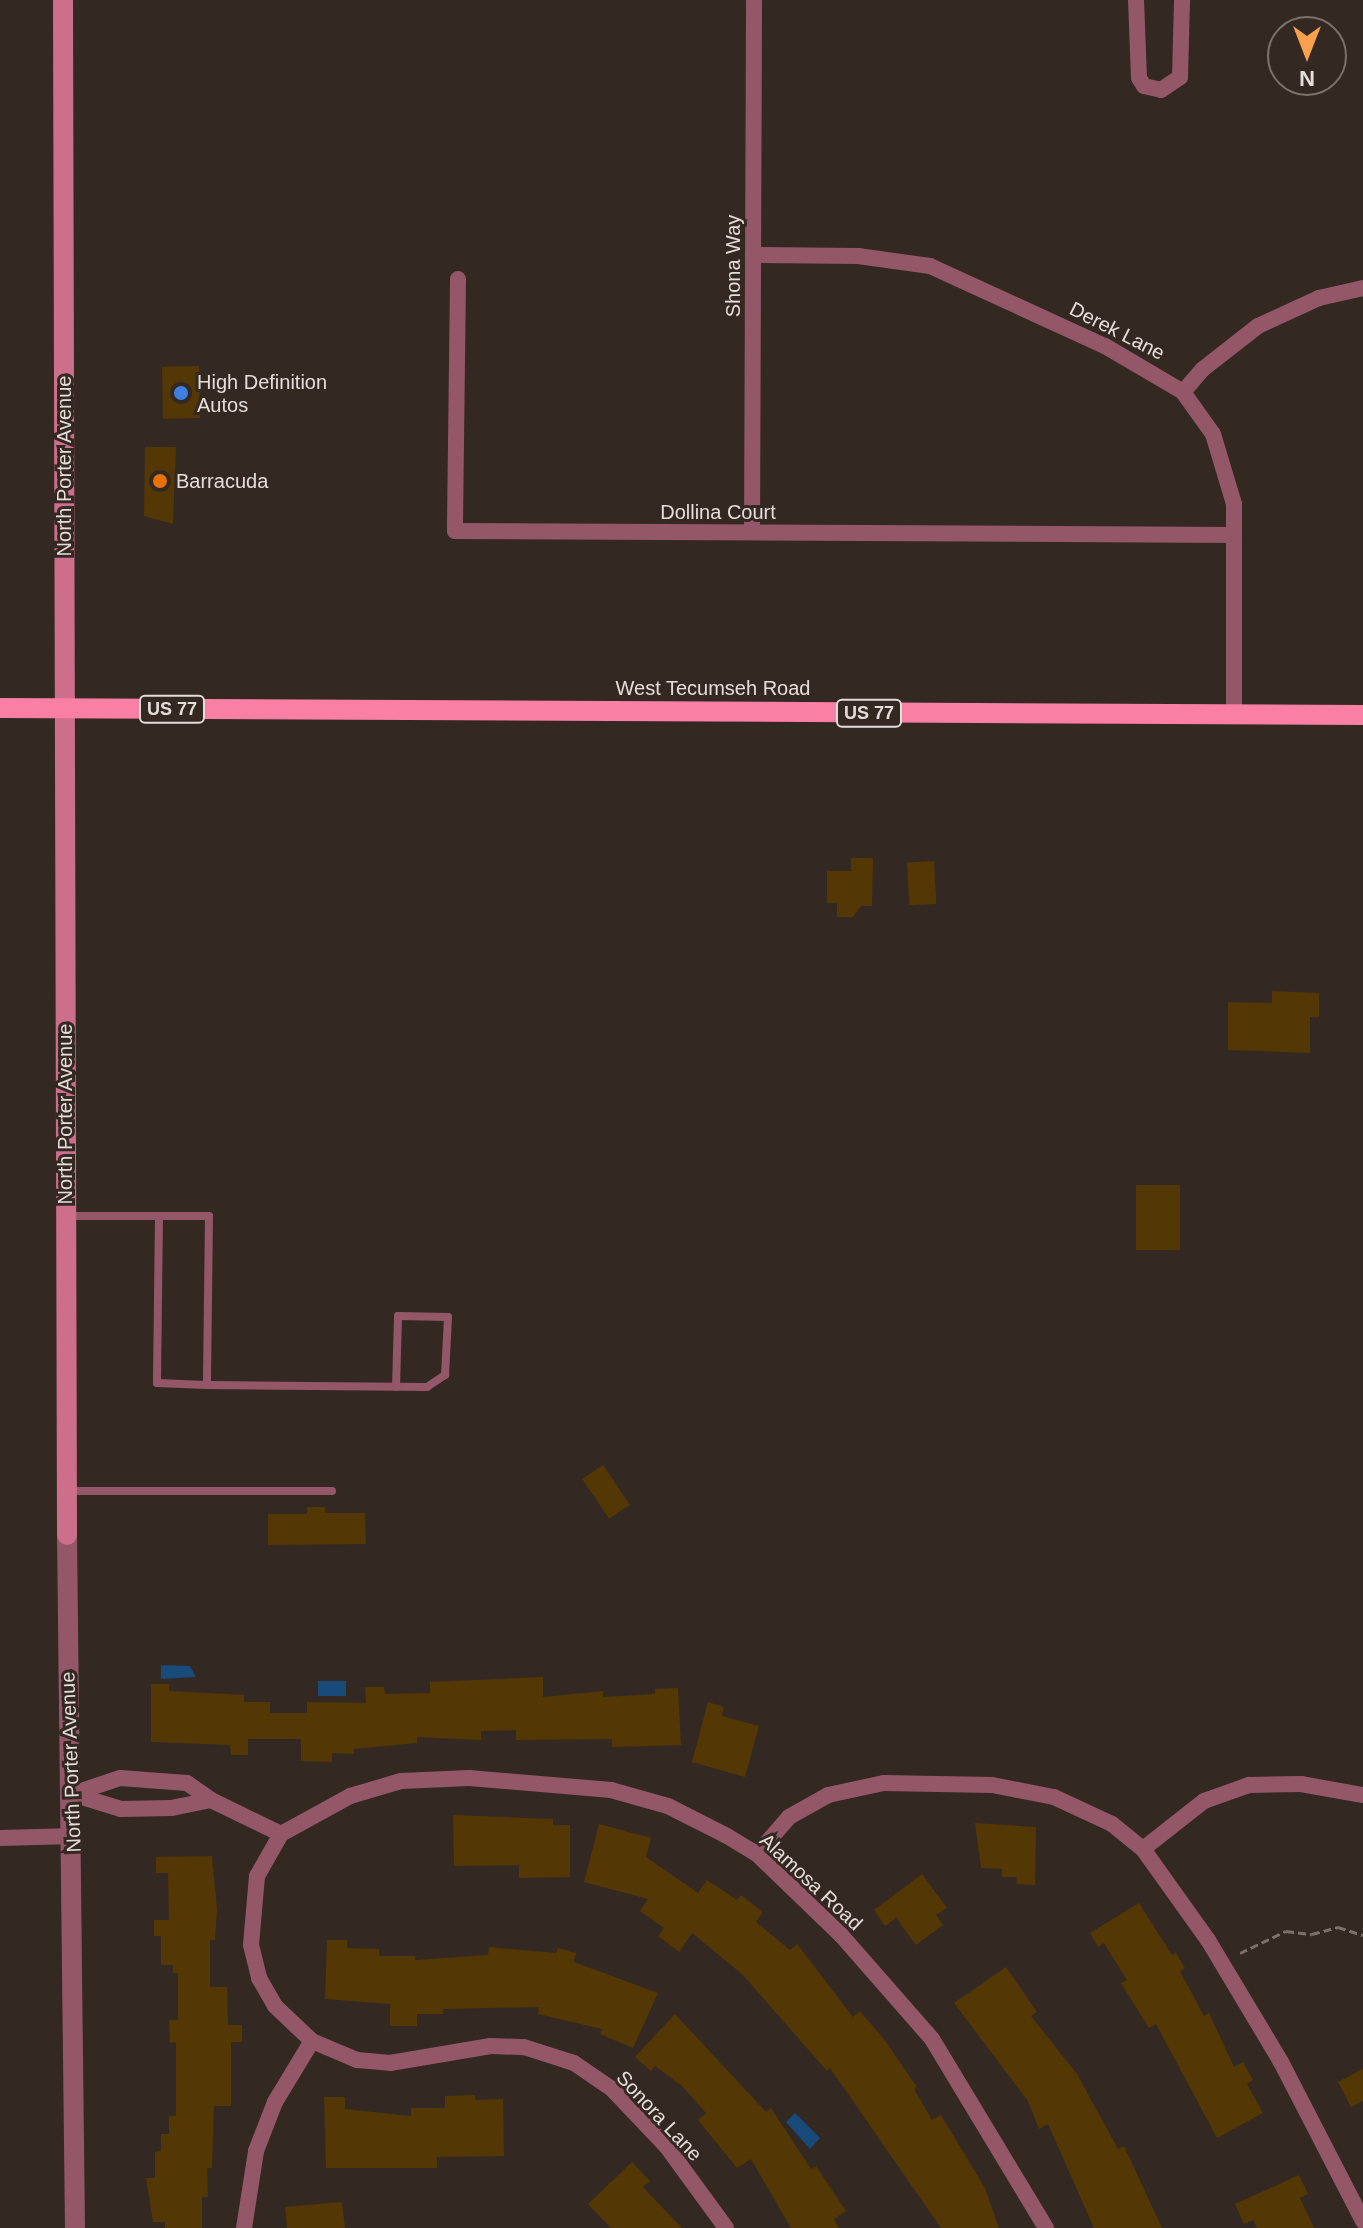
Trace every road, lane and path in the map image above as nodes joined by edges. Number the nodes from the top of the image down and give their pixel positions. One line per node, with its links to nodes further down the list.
1 (63, 0): 12 (main road, North Porter Avenue)
2 (754, 0): 5 (street, Shona Way)
3 (1136, 0): 4 (street)
4 (1182, 0)
5 (753, 255): 8 (street, Derek Lane); 9 (street, Shona Way)
6 (458, 279): 9 (street, Dollina Court)
7 (1363, 288): 8 (street)
8 (1183, 392): 10 (street, Derek Lane)
9 (752, 532): 10 (street, Dollina Court)
10 (1234, 535): 13 (street, Derek Lane)
11 (0, 708): 12 (main road, US 77)
12 (64, 708): 13 (main road, West Tecumseh Road / US 77); 15 (main road, North Porter Avenue)
13 (1234, 714): 14 (main road, West Tecumseh Road / US 77)
14 (1363, 715)
15 (65, 1216): 16 (lane); 19 (main road, North Porter Avenue)
16 (159, 1216): 17 (lane); 17 (lane)
17 (207, 1385): 18 (lane)
18 (396, 1387): 18 (lane)
19 (67, 1491): 20 (lane); 21 (main road, North Porter Avenue)
20 (332, 1491)
21 (67, 1535): 22 (street, North Porter Avenue)
22 (72, 1794): 24 (street); 24 (street); 26 (street, North Porter Avenue)
23 (1363, 1795): 28 (street)
24 (211, 1800): 25 (street)
25 (281, 1834): 29 (street, Alamosa Road); 32 (street)
26 (74, 1836): 27 (street); 34 (street, North Porter Avenue)
27 (0, 1838)
28 (1143, 1849): 29 (street); 33 (street)
29 (757, 1854): 37 (street, Alamosa Road)
30 (1363, 1935): 31 (path)
31 (1240, 1953)
32 (312, 2041): 35 (street); 36 (street, Sonora Lane)
33 (1363, 2221)
34 (75, 2228)
35 (244, 2228)
36 (726, 2228)
37 (1046, 2228)

